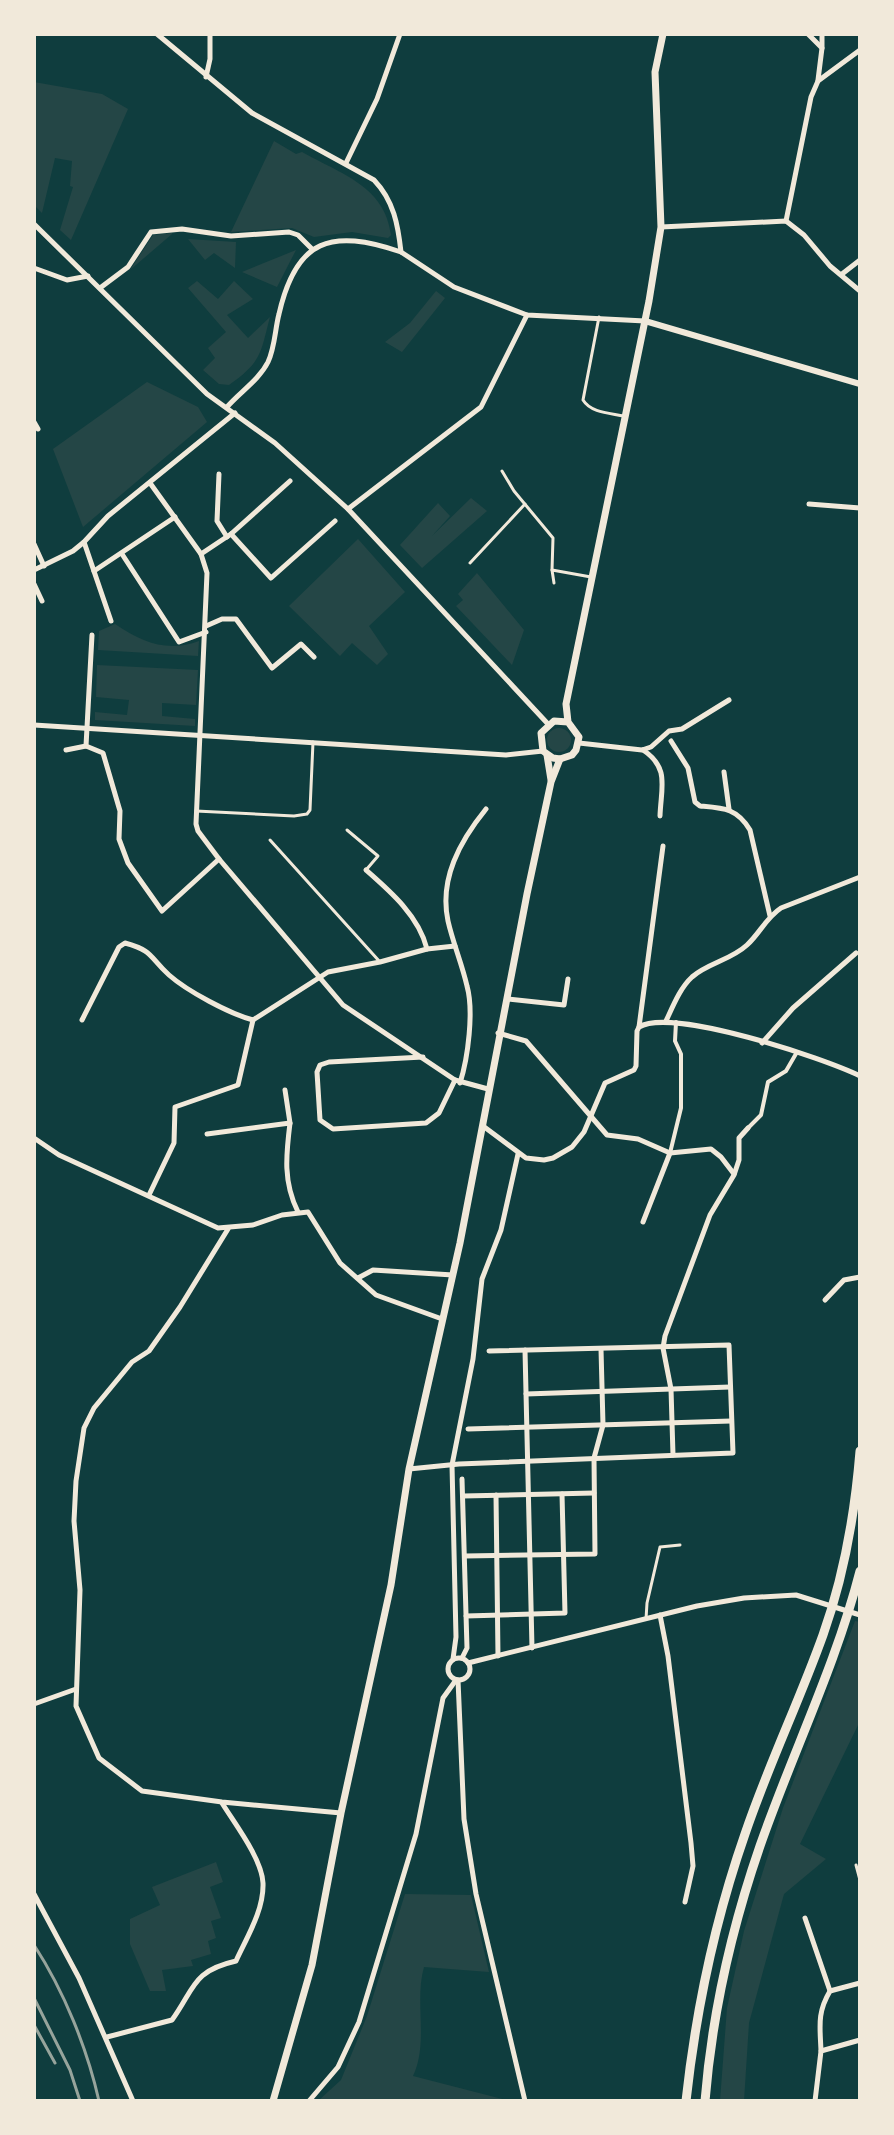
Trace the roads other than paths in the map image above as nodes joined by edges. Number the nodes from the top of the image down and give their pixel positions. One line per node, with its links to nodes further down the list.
1 (157, 34): 9 (street)
2 (210, 34): 9 (street)
3 (400, 34): 11 (street)
4 (663, 34): 14 (main road)
5 (808, 34): 7 (street)
6 (822, 34): 7 (street)
7 (822, 48): 10 (street)
8 (860, 50): 10 (street)
9 (206, 77): 11 (street)
10 (818, 81): 12 (street)
11 (346, 163): 16 (street)
12 (786, 221): 14 (street); 19 (street)
13 (34, 224): 20 (street)
14 (661, 227): 25 (main road)
15 (312, 249): 16 (street); 21 (street); 27 (street)
16 (401, 252): 23 (street)
17 (860, 260): 19 (street)
18 (34, 268): 20 (street)
19 (841, 274): 22 (street)
20 (88, 276): 21 (street)
21 (100, 288): 27 (street)
22 (860, 291)
23 (527, 315): 24 (street); 39 (street)
24 (599, 317): 25 (street); 29 (lane)
25 (645, 321): 26 (street); 29 (main road)
26 (860, 384)
27 (227, 407): 28 (street)
28 (235, 413): 35 (street); 39 (street)
29 (624, 416): 52 (main road)
30 (34, 422): 31 (street)
31 (38, 429)
32 (502, 471): 36 (lane)
33 (219, 474): 42 (street)
34 (290, 481): 42 (street)
35 (150, 483): 40 (street); 43 (street)
36 (525, 504): 47 (lane); 50 (lane)
37 (809, 504): 38 (street)
38 (860, 508)
39 (348, 509): 62 (street)
40 (175, 517): 45 (street); 46 (street)
41 (335, 521): 42 (street)
42 (229, 535): 46 (street)
43 (84, 542): 48 (street); 51 (street)
44 (34, 544): 48 (street)
45 (122, 554): 51 (street); 57 (street)
46 (201, 554): 57 (street)
47 (470, 563)
48 (44, 566): 49 (street)
49 (34, 570)
50 (552, 570): 52 (lane); 53 (lane)
51 (94, 571): 56 (street)
52 (591, 577): 61 (main road)
53 (554, 583)
54 (34, 584): 55 (street)
55 (42, 601)
56 (111, 621)
57 (206, 629): 59 (street); 66 (street)
58 (92, 635): 65 (street)
59 (314, 657)
60 (729, 700): 72 (street)
61 (566, 704): 62 (main road); 63 (main road)
62 (551, 722): 63 (main road); 73 (main road)
63 (568, 722): 69 (main road)
64 (34, 725): 65 (street)
65 (86, 728): 66 (street); 70 (street)
66 (200, 736): 68 (street); 79 (street)
67 (671, 741): 78 (street)
68 (313, 742): 73 (street); 79 (lane)
69 (579, 743): 72 (street); 74 (main road)
70 (86, 746): 71 (street); 84 (street)
71 (66, 750)
72 (642, 750): 80 (street)
73 (545, 753): 74 (main road); 76 (main road)
74 (560, 759): 76 (main road)
75 (724, 772): 78 (street)
76 (551, 782): 94 (main road)
77 (486, 809): 88 (street)
78 (729, 809): 87 (street)
79 (196, 811): 84 (street)
80 (660, 816)
81 (347, 830): 85 (lane)
82 (270, 840): 91 (lane)
83 (663, 846): 99 (street)
84 (219, 859): 92 (street)
85 (366, 870): 89 (street)
86 (860, 877): 87 (street)
87 (770, 916): 97 (street)
88 (455, 946): 89 (street); 105 (street)
89 (427, 949): 91 (street)
90 (856, 953): 101 (street)
91 (380, 962): 92 (street)
92 (318, 977): 96 (street); 103 (street)
93 (568, 979): 94 (street)
94 (506, 999): 100 (main road)
95 (82, 1020): 96 (street)
96 (253, 1020): 117 (street)
97 (666, 1021): 98 (street); 99 (street)
98 (676, 1022): 101 (street); 114 (street)
99 (639, 1027): 108 (street)
100 (498, 1033): 106 (main road); 108 (street)
101 (762, 1043): 102 (street)
102 (797, 1052): 104 (street); 111 (street)
103 (424, 1057): 105 (street); 105 (street)
104 (860, 1076)
105 (458, 1082): 106 (street)
106 (488, 1089): 110 (main road)
107 (285, 1090): 109 (street)
108 (591, 1117): 114 (street); 115 (street)
109 (290, 1123): 112 (street); 118 (street)
110 (483, 1126): 115 (street); 121 (main road)
111 (748, 1128): 116 (street)
112 (207, 1134)
113 (34, 1138): 117 (street)
114 (670, 1153): 116 (street); 119 (street)
115 (518, 1154): 143 (street)
116 (734, 1175): 126 (street)
117 (149, 1195): 120 (street)
118 (298, 1212): 120 (street); 123 (street)
119 (643, 1222)
120 (228, 1229): 169 (street)
121 (453, 1275): 123 (street); 125 (main road)
122 (860, 1277): 124 (street)
123 (358, 1278): 125 (street)
124 (825, 1300)
125 (442, 1319): 144 (main road)
126 (663, 1348): 127 (street); 130 (street); 131 (street)
127 (601, 1349): 128 (street); 132 (street)
128 (525, 1350): 129 (street); 133 (street)
129 (489, 1351)
130 (730, 1387): 131 (street); 134 (street)
131 (671, 1389): 132 (street); 135 (street)
132 (602, 1391): 133 (street); 136 (street)
133 (526, 1394): 137 (street)
134 (731, 1421): 135 (street); 140 (street)
135 (672, 1423): 136 (street); 140 (street)
136 (603, 1425): 137 (street); 141 (street)
137 (527, 1427): 138 (street); 142 (street)
138 (468, 1429)
139 (860, 1451): 187 (highway)
140 (673, 1455): 141 (street)
141 (594, 1458): 142 (street); 146 (street)
142 (528, 1462): 143 (street); 147 (street)
143 (452, 1465): 144 (street); 166 (street)
144 (409, 1469): 172 (main road)
145 (462, 1479): 150 (street)
146 (594, 1493): 148 (street); 153 (street)
147 (528, 1494): 148 (street); 149 (street); 152 (street)
148 (562, 1494): 153 (street)
149 (496, 1495): 150 (street); 154 (street)
150 (463, 1496): 155 (street)
151 (680, 1545): 162 (lane)
152 (530, 1554): 153 (street); 154 (street); 157 (street)
153 (563, 1554): 157 (street)
154 (497, 1555): 155 (street); 158 (street)
155 (465, 1556): 161 (street)
156 (860, 1571): 188 (highway)
157 (532, 1614): 158 (street); 163 (street)
158 (498, 1615): 161 (street); 164 (street)
159 (660, 1615): 160 (street); 162 (street); 176 (street)
160 (860, 1615)
161 (466, 1616): 165 (street)
162 (646, 1619): 163 (street)
163 (532, 1648): 164 (street)
164 (498, 1656): 167 (street)
165 (462, 1658): 166 (street); 167 (street)
166 (453, 1659): 168 (street)
167 (468, 1663): 168 (street)
168 (457, 1680): 185 (street); 186 (street)
169 (76, 1689): 170 (street); 171 (street)
170 (34, 1704)
171 (222, 1802): 172 (street); 180 (street)
172 (341, 1813): 184 (main road)
173 (856, 1865): 174 (lane)
174 (860, 1880)
175 (34, 1894): 180 (street)
176 (685, 1902)
177 (805, 1918): 179 (street)
178 (860, 1983): 179 (street)
179 (830, 1991): 182 (street)
180 (107, 2037): 183 (street)
181 (860, 2040): 182 (street)
182 (821, 2051): 189 (street)
183 (133, 2101)
184 (273, 2101)
185 (309, 2101)
186 (525, 2101)
187 (686, 2101)
188 (705, 2101)
189 (815, 2101)

